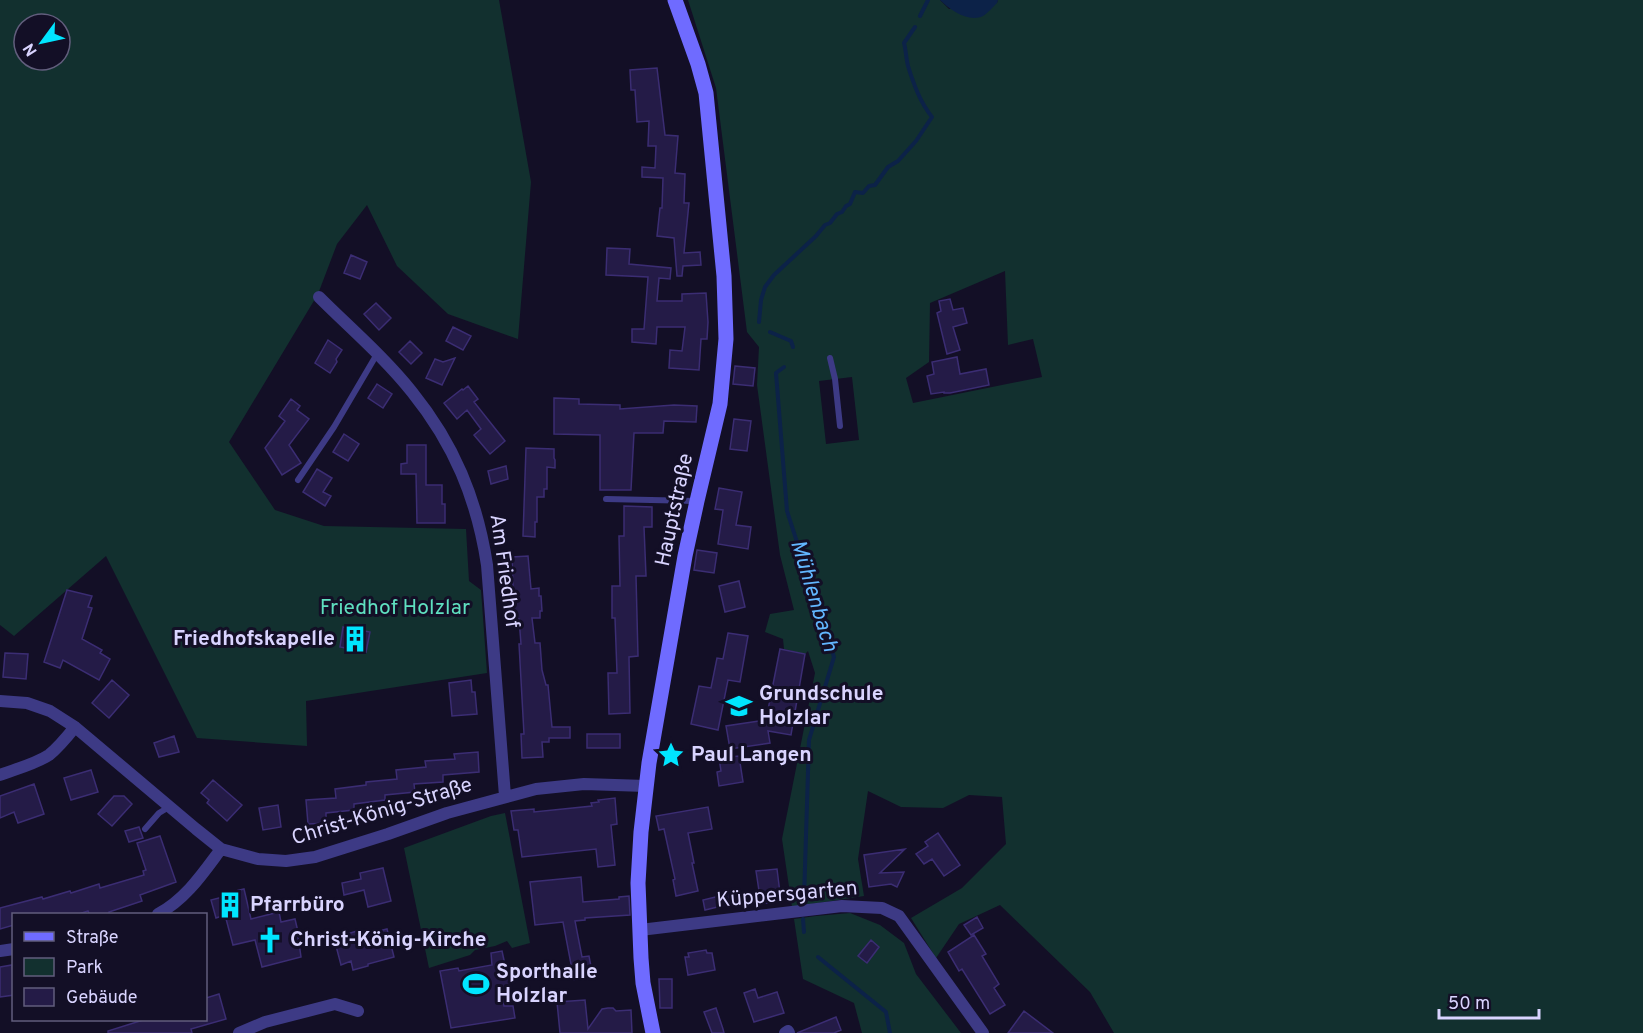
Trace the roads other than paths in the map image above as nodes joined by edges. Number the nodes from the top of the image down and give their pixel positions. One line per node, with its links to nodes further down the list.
1 (675, 0): 8 (main road, Hauptstraße)
2 (319, 297): 3 (street, Am Friedhof)
3 (377, 354): 6 (lane); 13 (street, Am Friedhof)
4 (830, 358): 5 (lane)
5 (840, 426)
6 (298, 480)
7 (606, 499): 8 (lane)
8 (696, 501): 12 (main road, Hauptstraße)
9 (0, 701): 10 (street, Christ-König-Straße)
10 (75, 727): 11 (street); 14 (street, Christ-König-Straße)
11 (0, 775)
12 (646, 786): 13 (street, Christ-König-Straße); 18 (main road, Hauptstraße)
13 (505, 796): 16 (street, Christ-König-Straße)
14 (169, 807): 15 (lane); 16 (street, Christ-König-Straße)
15 (145, 829)
16 (222, 849): 17 (street)
17 (161, 913)
18 (640, 930): 21 (main road, Hauptstraße); 22 (street, Küppersgarten)
19 (358, 1011): 20 (street)
20 (239, 1033)
21 (653, 1033)
22 (983, 1033)

